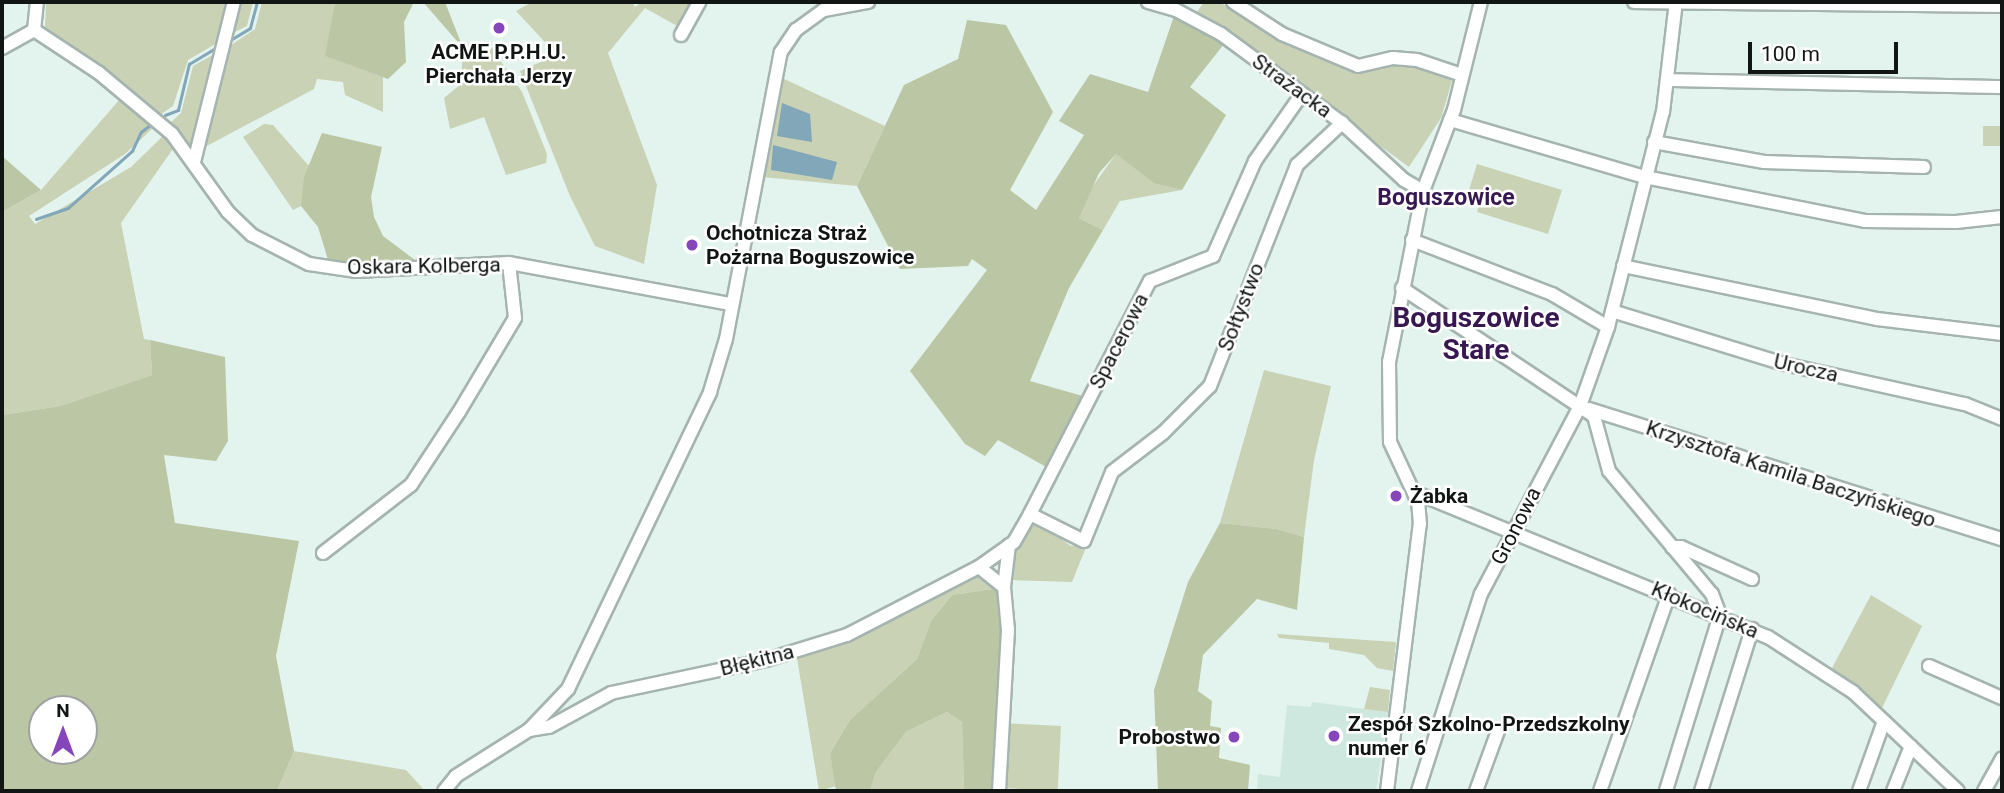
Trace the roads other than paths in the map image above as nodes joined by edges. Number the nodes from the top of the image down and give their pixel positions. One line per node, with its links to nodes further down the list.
1 (37, 2): 12 (street)
2 (234, 2): 22 (street)
3 (699, 2): 13 (street)
4 (868, 2): 10 (street)
5 (1148, 2): 18 (street, Strażacka)
6 (1233, 2): 15 (street)
7 (1481, 2): 15 (street)
8 (1634, 2): 9 (street)
9 (1676, 4): 11 (street); 16 (street, Gronowa)
10 (822, 6): 31 (street)
11 (2002, 6)
12 (34, 30): 14 (street); 22 (street, Oskara Kolberga)
13 (681, 35)
14 (2, 48)
15 (1462, 75): 19 (street)
16 (1667, 80): 17 (street); 21 (street, Gronowa)
17 (2002, 87)
18 (1303, 94): 20 (street, Strażacka); 38 (street, Spacerowa)
19 (1450, 120): 24 (street); 25 (street)
20 (1342, 122): 25 (street, Strażacka); 38 (street, Sołtystwo)
21 (1654, 142): 23 (street); 24 (street, Gronowa)
22 (194, 162): 28 (street, Oskara Kolberga)
23 (1924, 167)
24 (1645, 177): 26 (street); 29 (street, Gronowa)
25 (1423, 191): 27 (street)
26 (2002, 216)
27 (1412, 240): 30 (street); 33 (street)
28 (509, 264): 31 (street, Oskara Kolberga); 43 (street)
29 (1623, 266): 32 (street, Gronowa); 34 (street)
30 (1402, 288): 35 (street); 37 (street)
31 (730, 304): 53 (street, Błękitna)
32 (1612, 311): 33 (street, Gronowa); 36 (street, Urocza)
33 (1608, 327): 35 (street, Gronowa)
34 (2002, 334)
35 (1580, 406): 39 (street, Gronowa); 40 (street, Krzysztofa Kamila Baczyńskiego); 42 (street)
36 (2002, 419)
37 (1414, 492): 39 (street, Kłokocińska); 59 (street)
38 (1030, 514): 41 (street, Spacerowa)
39 (1516, 531): 47 (street, Kłokocińska); 60 (street, Gronowa)
40 (2002, 539)
41 (1009, 545): 44 (street, Błękitna); 46 (street)
42 (1672, 547): 45 (street); 48 (street)
43 (323, 553)
44 (979, 567): 46 (street); 53 (street, Błękitna)
45 (1752, 579)
46 (1004, 587): 58 (street)
47 (1668, 594): 48 (street, Kłokocińska); 62 (street)
48 (1720, 615): 49 (street, Kłokocińska); 63 (street)
49 (1752, 629): 52 (street, Kłokocińska); 64 (street)
50 (1929, 666): 51 (street)
51 (2002, 698)
52 (1884, 721): 55 (street, Kłokocińska); 65 (street)
53 (530, 730): 57 (street, Błękitna)
54 (1498, 731): 61 (street)
55 (1911, 746): 66 (street); 67 (street, Kłokocińska)
56 (2002, 759): 68 (street)
57 (444, 791)
58 (999, 791)
59 (1387, 791)
60 (1419, 791)
61 (1476, 791)
62 (1600, 791)
63 (1666, 791)
64 (1702, 791)
65 (1859, 791)
66 (1893, 791)
67 (1958, 791)
68 (1984, 791)

